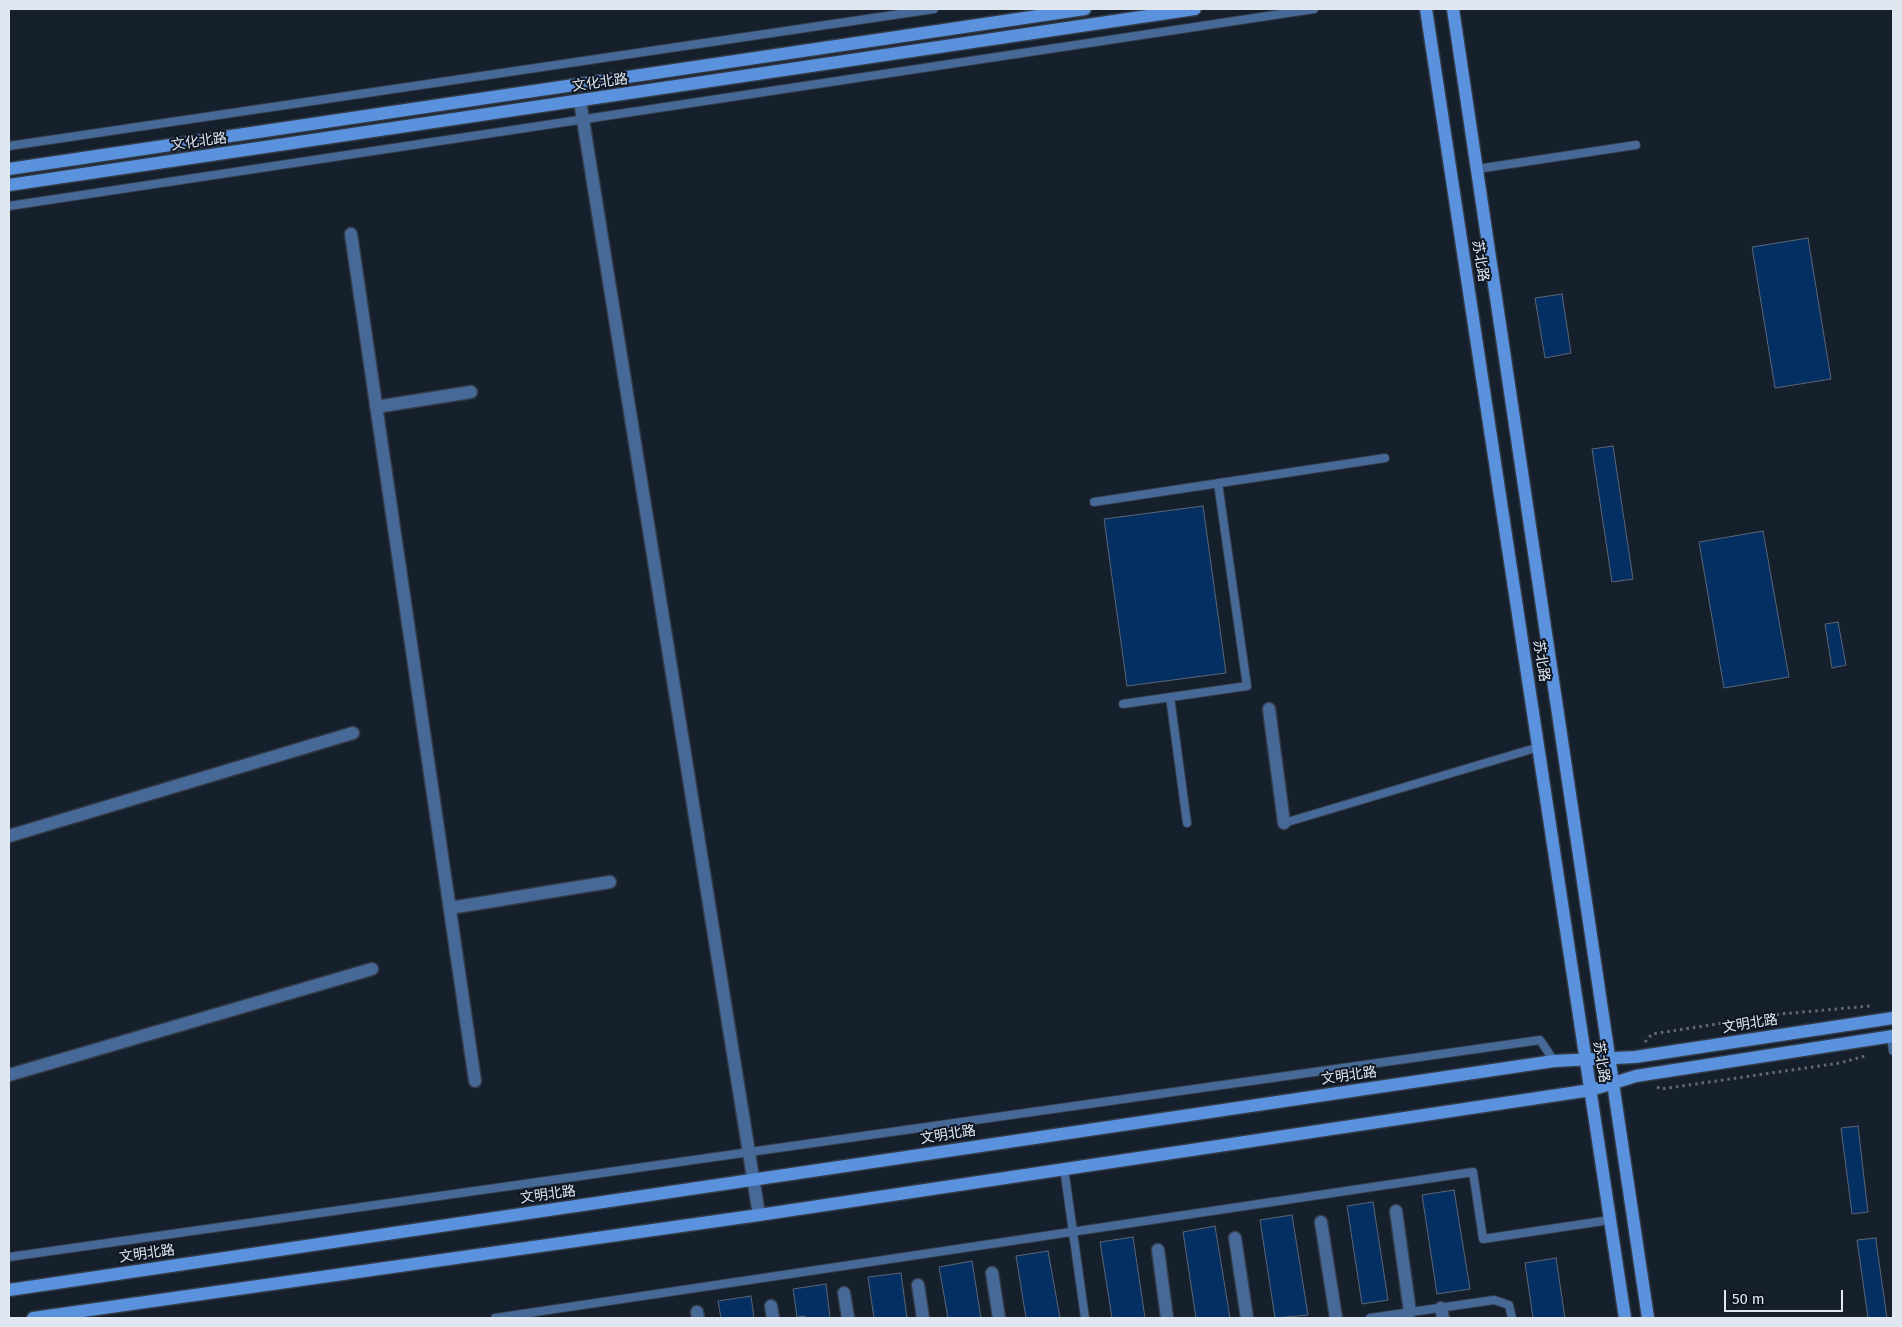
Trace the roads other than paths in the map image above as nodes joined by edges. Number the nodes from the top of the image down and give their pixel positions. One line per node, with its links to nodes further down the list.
1 (934, 9): 10 (lane)
2 (1085, 9): 11 (street, 文化北路)
3 (1195, 9): 7 (street, 文化北路)
4 (1314, 9): 8 (lane)
5 (1426, 9): 25 (street, 苏北路)
6 (1453, 9): 12 (street, 苏北路)
7 (580, 101): 8 (street); 13 (street, 文化北路)
8 (583, 120): 14 (lane); 42 (street)
9 (1636, 145): 12 (lane)
10 (9, 146)
11 (9, 169)
12 (1477, 169): 35 (street, 苏北路)
13 (9, 185)
14 (9, 206)
15 (351, 234): 17 (street)
16 (471, 392): 17 (street)
17 (376, 407): 30 (street)
18 (1385, 458): 19 (lane)
19 (1218, 483): 20 (lane); 21 (lane)
20 (1094, 502)
21 (1170, 697): 22 (lane); 26 (lane)
22 (1123, 704)
23 (1269, 709): 27 (street)
24 (353, 733): 28 (street)
25 (1539, 747): 27 (lane); 36 (street, 苏北路)
26 (1187, 823)
27 (1284, 823)
28 (9, 836)
29 (610, 882): 30 (street)
30 (450, 908): 39 (street)
31 (372, 969): 38 (street)
32 (1893, 1018): 35 (street, 文明北路)
33 (1892, 1036): 34 (lane); 40 (street)
34 (1893, 1050)
35 (1610, 1058): 36 (street, 文明北路); 40 (street, 苏北路)
36 (1586, 1060): 37 (street, 文明北路); 41 (street, 苏北路)
37 (1554, 1061): 42 (lane); 44 (street, 文明北路)
38 (9, 1075)
39 (475, 1081)
40 (1613, 1083): 41 (street); 71 (street, 苏北路)
41 (1590, 1090): 43 (street); 47 (street, 苏北路)
42 (749, 1153): 44 (street); 52 (lane)
43 (1064, 1168): 46 (street); 49 (lane)
44 (754, 1180): 46 (street); 55 (street, 文明北路)
45 (1396, 1211): 57 (street)
46 (759, 1215): 59 (street)
47 (1610, 1220): 49 (lane); 70 (street, 苏北路)
48 (1321, 1222): 67 (street)
49 (1072, 1232): 60 (lane); 64 (lane)
50 (1235, 1238): 66 (street)
51 (1158, 1250): 65 (street)
52 (9, 1257)
53 (992, 1273): 63 (street)
54 (918, 1285): 62 (street)
55 (9, 1290)
56 (844, 1293): 61 (street)
57 (1410, 1312): 58 (lane); 68 (lane)
58 (1442, 1313): 69 (lane)
59 (33, 1318)
60 (495, 1318)
61 (848, 1318)
62 (923, 1318)
63 (999, 1318)
64 (1085, 1318)
65 (1167, 1318)
66 (1247, 1318)
67 (1336, 1318)
68 (1370, 1318)
69 (1512, 1318)
70 (1624, 1318)
71 (1648, 1318)

